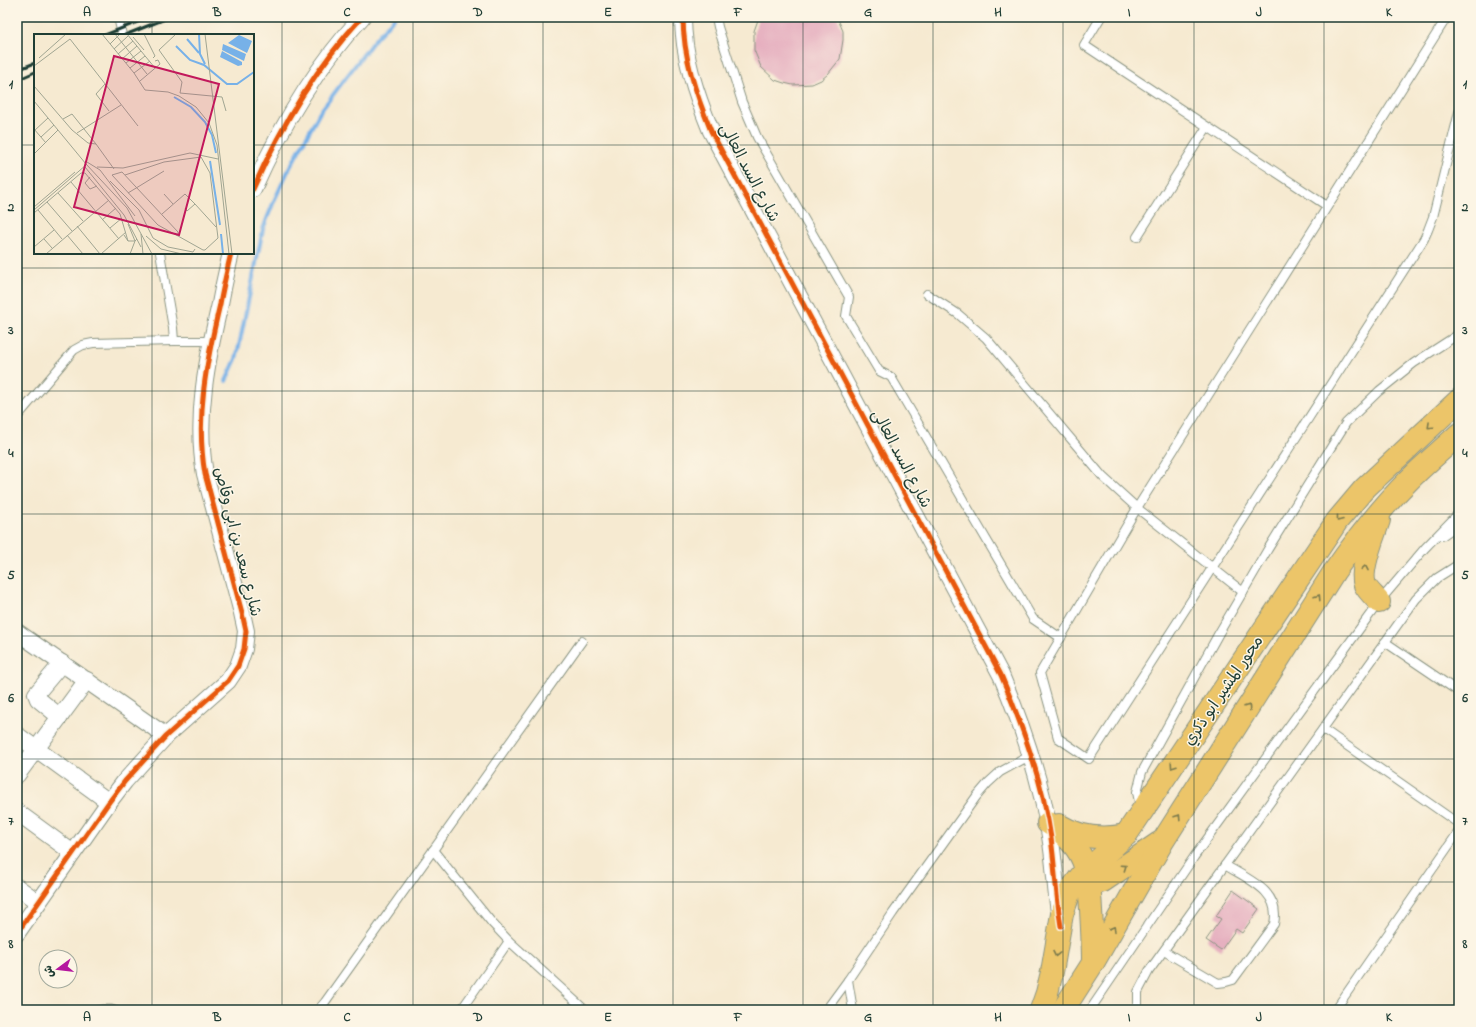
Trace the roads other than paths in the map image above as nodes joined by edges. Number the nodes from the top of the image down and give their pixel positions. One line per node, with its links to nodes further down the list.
1 (118, 17): 7 (lane)
2 (362, 17): 10 (street)
3 (683, 17): 43 (street, شارع السد العالى)
4 (716, 17): 32 (lane)
5 (1101, 17): 9 (lane)
6 (1447, 17): 11 (lane)
7 (122, 34)
8 (1459, 112): 28 (lane)
9 (1207, 127): 11 (lane); 12 (lane)
10 (254, 187)
11 (1328, 206): 22 (lane)
12 (1137, 237)
13 (160, 254): 17 (lane)
14 (231, 254): 18 (street, شارع سعد بن ابى وقاص)
15 (926, 294): 22 (lane)
16 (1459, 334): 29 (lane)
17 (174, 341): 18 (lane); 20 (lane)
18 (211, 341): 41 (street, شارع سعد بن ابى وقاص)
19 (1459, 400): 47 (main road, محور المشير ابو ذكري, one-way to 47)
20 (17, 417)
21 (1459, 434): 23 (main road, محور المشير ابو ذكري)
22 (1137, 508): 28 (lane); 32 (lane)
23 (1382, 508): 30 (main road, one-way to 23); 52 (main road, محور المشير ابو ذكري, one-way to 23)
24 (1459, 513): 26 (lane)
25 (1459, 524): 26 (lane)
26 (1425, 548): 30 (lane)
27 (1459, 564): 34 (lane)
28 (1212, 567): 29 (lane); 32 (lane)
29 (1243, 592): 47 (lane)
30 (1379, 602): 72 (lane)
31 (17, 632): 35 (street)
32 (1061, 638)
33 (582, 641): 53 (lane)
34 (1385, 642): 37 (lane); 39 (lane)
35 (62, 663): 36 (street); 38 (street)
36 (87, 680): 38 (street); 41 (street)
37 (1459, 692)
38 (60, 717): 42 (street)
39 (1323, 729): 48 (lane); 55 (lane)
40 (17, 735): 42 (street)
41 (166, 736): 45 (street, شارع سعد بن ابى وقاص)
42 (36, 749): 44 (street); 45 (street)
43 (1031, 755): 49 (street, شارع السد العالى); 64 (lane)
44 (17, 775)
45 (109, 802): 54 (street, شارع سعد بن ابى وقاص)
46 (17, 812): 54 (street)
47 (1142, 813): 51 (main road, محور المشير ابو ذكري)
48 (1459, 824)
49 (1048, 825): 51 (main road); 56 (main road); 59 (street, شارع السد العالى)
50 (1459, 831): 74 (lane)
51 (1126, 835): 56 (main road, محور المشير ابو ذكري)
52 (1163, 841): 56 (main road, one-way to 52); 63 (main road, محور المشير ابو ذكري, one-way to 52)
53 (433, 850): 61 (lane); 65 (lane)
54 (73, 853): 58 (street, شارع سعد بن ابى وقاص)
55 (1225, 865): 62 (lane); 62 (lane)
56 (1084, 879): 59 (main road, محور المشير ابو ذكري); 63 (main road)
57 (17, 887): 58 (street)
58 (38, 902): 60 (street, شارع سعد بن ابى وقاص)
59 (1061, 926): 70 (main road, محور المشير ابو ذكري, one-way to 70)
60 (17, 933)
61 (509, 941): 66 (lane); 67 (lane)
62 (1164, 951): 73 (lane)
63 (1093, 963): 71 (main road, محور المشير ابو ذكري)
64 (848, 980): 68 (lane); 69 (lane)
65 (318, 1010)
66 (462, 1010)
67 (585, 1010)
68 (826, 1010)
69 (854, 1010)
70 (1041, 1010)
71 (1063, 1010)
72 (1090, 1010)
73 (1138, 1010)
74 (1335, 1010)

